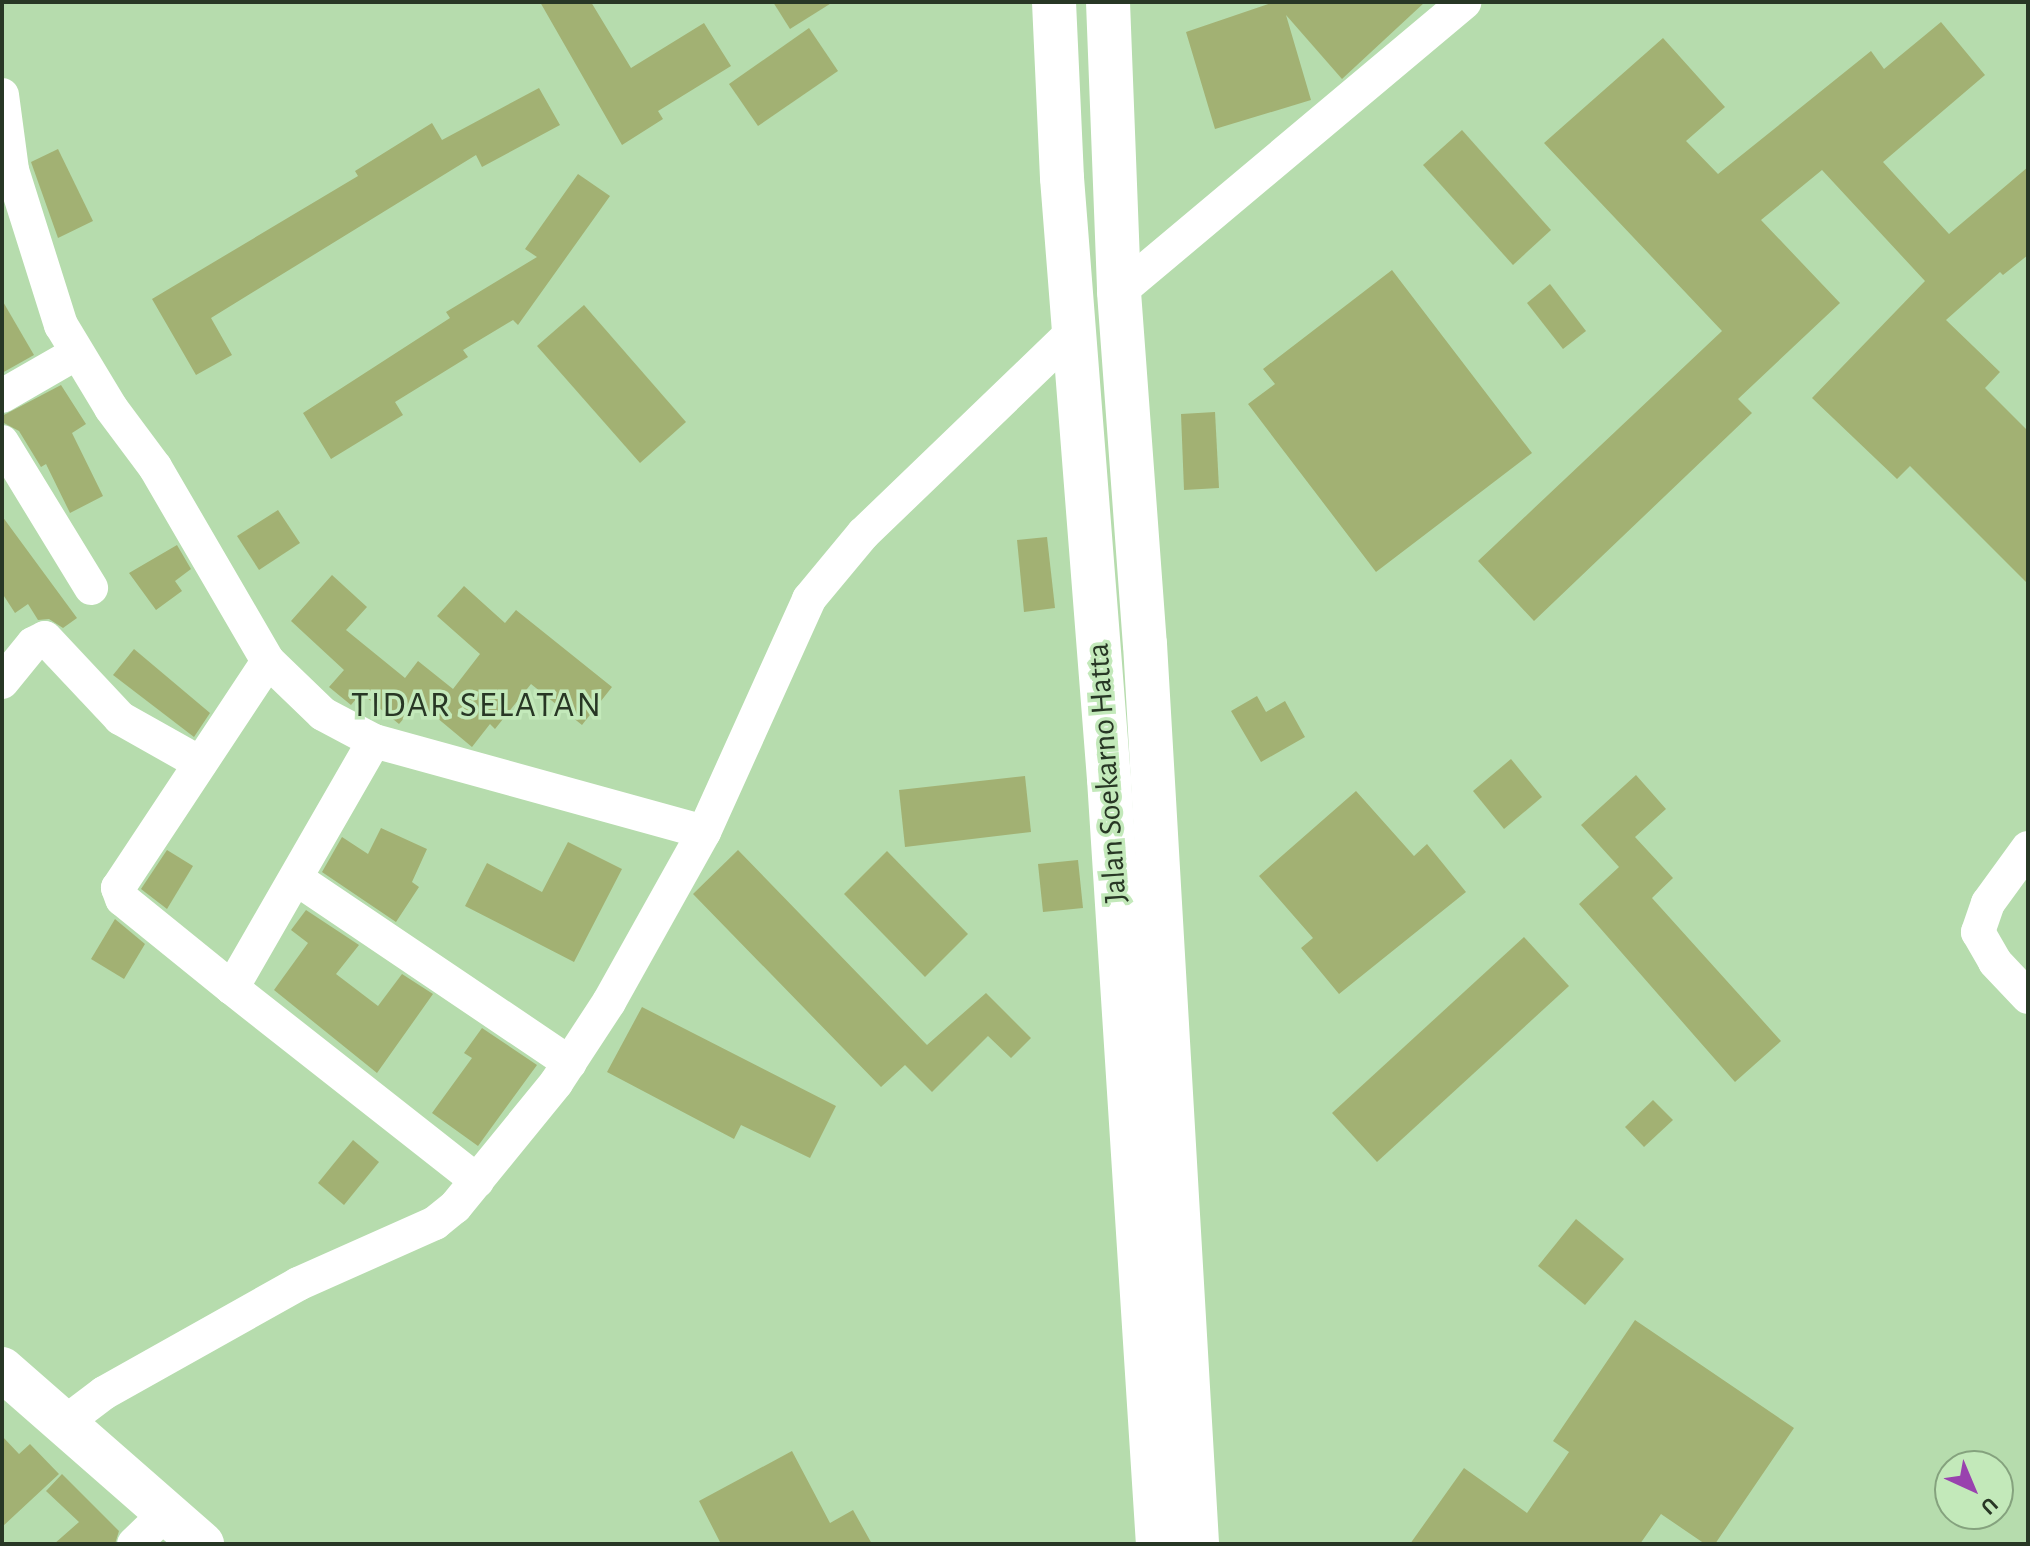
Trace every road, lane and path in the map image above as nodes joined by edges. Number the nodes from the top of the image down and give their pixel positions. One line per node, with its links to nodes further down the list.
1 (1054, 2): 7 (main road, Jalan Soekarno Hatta)
2 (1108, 2): 6 (main road, Jalan Soekarno Hatta)
3 (1464, 2): 6 (street)
4 (2, 95): 5 (street)
5 (14, 224): 8 (street)
6 (1119, 292): 29 (main road, Jalan Soekarno Hatta)
7 (1074, 331): 16 (street); 28 (main road, Jalan Soekarno Hatta)
8 (75, 354): 9 (street); 12 (street)
9 (2, 396)
10 (2, 442): 11 (street)
11 (91, 588)
12 (268, 661): 14 (street); 15 (street)
13 (2, 682): 15 (street)
14 (374, 741): 16 (street); 18 (street)
15 (200, 763): 19 (street)
16 (704, 832): 21 (street)
17 (2028, 848): 20 (street)
18 (297, 879): 19 (street); 21 (street)
19 (232, 988): 22 (street)
20 (2028, 997)
21 (570, 1063): 22 (street)
22 (477, 1181): 24 (street)
23 (2, 1369): 24 (main road)
24 (69, 1419): 25 (main road)
25 (166, 1513): 26 (street); 27 (main road)
26 (134, 1544)
27 (202, 1544)
28 (1158, 1544)
29 (1197, 1544)

